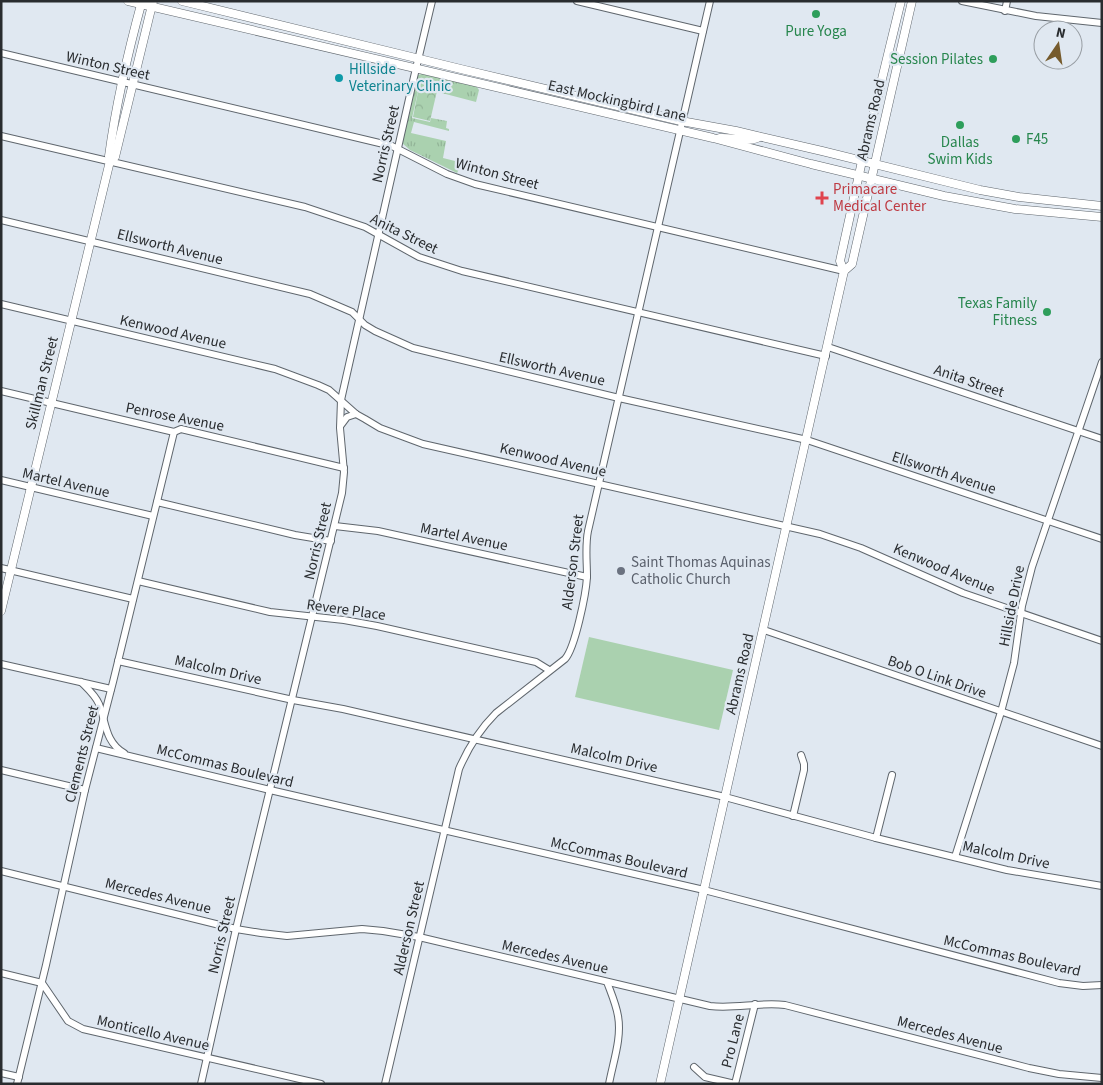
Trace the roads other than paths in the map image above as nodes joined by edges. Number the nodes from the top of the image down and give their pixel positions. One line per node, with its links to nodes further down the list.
1 (128, 1): 10 (main road, East Mockingbird Lane)
2 (182, 1): 13 (main road, East Mockingbird Lane)
3 (432, 1): 22 (street, Norris Street)
4 (577, 1): 16 (street)
5 (710, 1): 16 (street, Alderson Street)
6 (901, 1): 20 (main road, Abrams Road)
7 (912, 1): 21 (main road, Abrams Road)
8 (962, 1): 12 (street)
9 (1007, 1): 12 (street)
10 (141, 3): 11 (main road, East Mockingbird Lane); 24 (main road, Skillman Street)
11 (152, 4): 15 (main road, East Mockingbird Lane); 25 (main road, Skillman Street)
12 (1005, 11): 14 (street)
13 (251, 19): 15 (main road); 17 (main road, East Mockingbird Lane)
14 (1102, 23)
15 (249, 29): 18 (main road, East Mockingbird Lane)
16 (703, 31): 26 (street, Alderson Street)
17 (319, 35): 18 (main road); 22 (main road, East Mockingbird Lane)
18 (316, 44): 23 (main road, East Mockingbird Lane)
19 (1, 53): 24 (street, Winton Street)
20 (888, 54): 21 (main road); 32 (main road, Abrams Road)
21 (900, 56): 34 (main road, Abrams Road)
22 (418, 59): 23 (street, Norris Street); 26 (main road, East Mockingbird Lane)
23 (416, 68): 27 (main road, East Mockingbird Lane); 31 (street, Norris Street)
24 (122, 82): 25 (street, Winton Street); 33 (main road, Skillman Street)
25 (133, 84): 31 (street, Winton Street); 33 (main road, Skillman Street)
26 (681, 121): 27 (street, Alderson Street); 29 (main road, East Mockingbird Lane)
27 (679, 130): 30 (main road, East Mockingbird Lane); 40 (street, Alderson Street)
28 (1, 136): 33 (street, Anita Street)
29 (759, 137): 30 (main road); 32 (main road, East Mockingbird Lane)
30 (713, 138): 35 (main road, East Mockingbird Lane)
31 (398, 148): 40 (street, Winton Street); 41 (street, Norris Street)
32 (862, 161): 34 (main road, East Mockingbird Lane); 35 (main road, Abrams Road)
33 (110, 162): 41 (street, Anita Street); 42 (main road, Skillman Street)
34 (875, 164): 36 (main road, Abrams Road); 37 (main road, East Mockingbird Lane)
35 (860, 176): 36 (main road, East Mockingbird Lane); 43 (main road, Abrams Road)
36 (872, 178): 38 (main road, East Mockingbird Lane); 43 (main road, Abrams Road)
37 (1102, 206)
38 (1102, 218)
39 (1, 220): 42 (street, Ellsworth Avenue)
40 (658, 226): 43 (street, Winton Street); 45 (street, Alderson Street)
41 (378, 234): 45 (street, Anita Street); 46 (street, Norris Street)
42 (91, 240): 46 (street, Ellsworth Avenue); 47 (main road, Skillman Street)
43 (844, 271): 48 (main road, Abrams Road)
44 (1, 304): 47 (street, Kenwood Avenue)
45 (638, 313): 49 (street, Anita Street); 52 (street, Alderson Street)
46 (359, 318): 52 (street, Ellsworth Avenue); 53 (street, Norris Street)
47 (72, 321): 53 (street, Kenwood Avenue); 54 (main road, Skillman Street)
48 (828, 347): 49 (main road, Abrams Road); 57 (street, Anita Street)
49 (826, 356): 60 (main road, Abrams Road)
50 (1102, 362): 57 (street, Hillside Drive)
51 (1, 391): 54 (street, Penrose Avenue)
52 (619, 398): 60 (street, Ellsworth Avenue); 63 (street, Alderson Street)
53 (341, 400): 55 (street, Kenwood Avenue); 56 (street, Norris Street)
54 (52, 403): 58 (street, Penrose Avenue); 64 (main road, Skillman Street)
55 (356, 414): 56 (street); 63 (street, Kenwood Avenue)
56 (340, 426): 61 (street, Norris Street)
57 (1078, 431): 59 (street, Anita Street); 67 (street, Hillside Drive)
58 (174, 432): 61 (street, Penrose Avenue); 65 (street, Clements Street)
59 (1102, 439)
60 (807, 440): 67 (street, Ellsworth Avenue); 69 (main road, Abrams Road)
61 (344, 468): 68 (street, Norris Street)
62 (1, 480): 64 (street, Martel Avenue)
63 (600, 483): 69 (street, Kenwood Avenue); 74 (street, Alderson Street)
64 (31, 488): 66 (street, Martel Avenue); 73 (main road, Skillman Street)
65 (157, 502): 66 (street, Clements Street); 71 (street)
66 (153, 516): 75 (street, Clements Street)
67 (1047, 521): 70 (street, Ellsworth Avenue); 78 (street, Hillside Drive)
68 (335, 526): 71 (street, Norris Street); 74 (street, Martel Avenue)
69 (787, 526): 78 (street, Kenwood Avenue); 80 (main road, Abrams Road)
70 (1102, 539)
71 (331, 541): 79 (street, Norris Street)
72 (1, 568): 73 (street)
73 (12, 570): 76 (street); 77 (main road, Skillman Street)
74 (587, 576): 84 (street, Alderson Street)
75 (138, 580): 76 (street, Clements Street); 79 (street, Revere Place)
76 (133, 599): 82 (street, Clements Street)
77 (1, 611)
78 (1021, 614): 81 (street, Kenwood Avenue); 88 (street, Hillside Drive)
79 (312, 618): 84 (street, Revere Place); 87 (street, Norris Street)
80 (764, 630): 88 (street, Bob O Link Drive); 99 (main road, Abrams Road)
81 (1102, 641)
82 (118, 660): 86 (street, Clements Street); 87 (street, Malcolm Drive)
83 (1, 664): 85 (street)
84 (549, 670): 90 (street, Alderson Street)
85 (81, 682): 86 (street); 89 (street, McCommas Boulevard)
86 (111, 689): 89 (street, Clements Street)
87 (293, 700): 90 (street, Malcolm Drive); 98 (street, Norris Street)
88 (1001, 712): 91 (street, Bob O Link Drive); 103 (street, Hillside Drive)
89 (103, 722): 92 (street, Clements Street); 94 (street, McCommas Boulevard)
90 (474, 739): 99 (street, Malcolm Drive); 101 (street, Alderson Street)
91 (1102, 746)
92 (96, 748): 94 (street, McCommas Boulevard); 97 (street, Clements Street)
93 (801, 755): 100 (street)
94 (129, 756): 98 (street, McCommas Boulevard)
95 (1, 770): 97 (street)
96 (892, 775): 102 (street)
97 (85, 790): 105 (street, Clements Street)
98 (270, 790): 101 (street, McCommas Boulevard); 108 (street, Norris Street)
99 (725, 797): 100 (street, Malcolm Drive); 107 (main road, Abrams Road)
100 (793, 816): 102 (street, Malcolm Drive)
101 (444, 830): 107 (street, McCommas Boulevard); 109 (street, Alderson Street)
102 (876, 838): 103 (street, Malcolm Drive)
103 (955, 857): 106 (street, Malcolm Drive)
104 (1, 871): 105 (street, Mercedes Avenue)
105 (63, 885): 108 (street, Mercedes Avenue); 112 (street, Clements Street)
106 (1102, 886)
107 (704, 890): 113 (street, McCommas Boulevard); 114 (main road, Abrams Road)
108 (236, 929): 109 (street, Mercedes Avenue); 116 (street, Norris Street)
109 (419, 937): 111 (street, Mercedes Avenue); 123 (street, Alderson Street)
110 (1, 973): 112 (street)
111 (606, 982): 114 (street, Mercedes Avenue); 124 (street)
112 (42, 983): 116 (street, Monticello Avenue); 120 (street, Clements Street)
113 (1102, 985)
114 (680, 999): 115 (street, Mercedes Avenue); 125 (main road, Abrams Road)
115 (755, 1004): 119 (street, Mercedes Avenue); 126 (street, Pro Lane)
116 (207, 1058): 121 (street, Norris Street); 122 (street, Monticello Avenue)
117 (694, 1067): 126 (street)
118 (1, 1073): 120 (street)
119 (1102, 1078)
120 (18, 1080)
121 (201, 1084)
122 (320, 1084)
123 (385, 1084)
124 (609, 1084)
125 (660, 1084)
126 (735, 1084)

